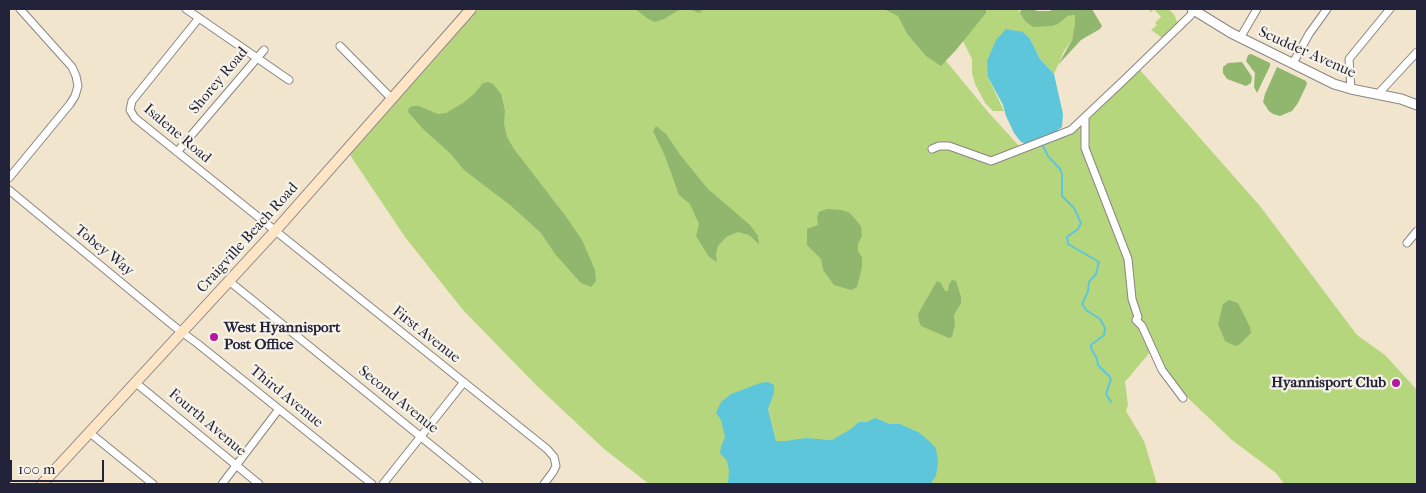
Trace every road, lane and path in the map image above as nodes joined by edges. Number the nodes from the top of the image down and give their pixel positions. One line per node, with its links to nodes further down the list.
1 (20, 9): 25 (street)
2 (186, 9): 8 (street)
3 (471, 9): 18 (main road, Craigville Beach Road)
4 (1193, 9): 9 (street, Scudder Avenue); 20 (street)
5 (1257, 9): 9 (street)
6 (1327, 9): 14 (street)
7 (1390, 9): 16 (street)
8 (199, 18): 13 (street); 24 (street, Isalene Road)
9 (1240, 38): 14 (street, Scudder Avenue)
10 (340, 46): 18 (street)
11 (264, 50): 13 (street, Shorey Road)
12 (1417, 52): 17 (street)
13 (256, 59): 15 (street); 24 (street, Shorey Road)
14 (1293, 63): 16 (street, Scudder Avenue)
15 (289, 80)
16 (1350, 89): 17 (street, Scudder Avenue)
17 (1378, 94): 19 (street, Scudder Avenue)
18 (392, 99): 27 (main road, Craigville Beach Road)
19 (1417, 105)
20 (1085, 118): 21 (street); 22 (street)
21 (1071, 130): 22 (street); 23 (street)
22 (1085, 135): 34 (street)
23 (932, 149)
24 (177, 152): 27 (street, Isalene Road)
25 (9, 178)
26 (9, 190): 31 (street, Tobey Way)
27 (276, 230): 30 (main road, Craigville Beach Road); 32 (street, First Avenue)
28 (1417, 230): 29 (street)
29 (1407, 243)
30 (229, 281): 31 (main road, Craigville Beach Road); 37 (street, Second Avenue)
31 (183, 332): 33 (main road, Craigville Beach Road); 35 (street, Third Avenue)
32 (464, 382): 37 (street); 46 (street, First Avenue)
33 (136, 383): 36 (main road, Craigville Beach Road); 38 (street, Fourth Avenue)
34 (1183, 398)
35 (279, 409): 38 (street); 43 (street, Third Avenue)
36 (90, 433): 39 (main road, Craigville Beach Road); 40 (street)
37 (421, 436): 44 (street); 45 (street, Second Avenue)
38 (236, 465): 41 (street); 42 (street, Fourth Avenue)
39 (43, 484)
40 (153, 484)
41 (222, 484)
42 (260, 484)
43 (372, 484)
44 (383, 484)
45 (479, 484)
46 (544, 484)

